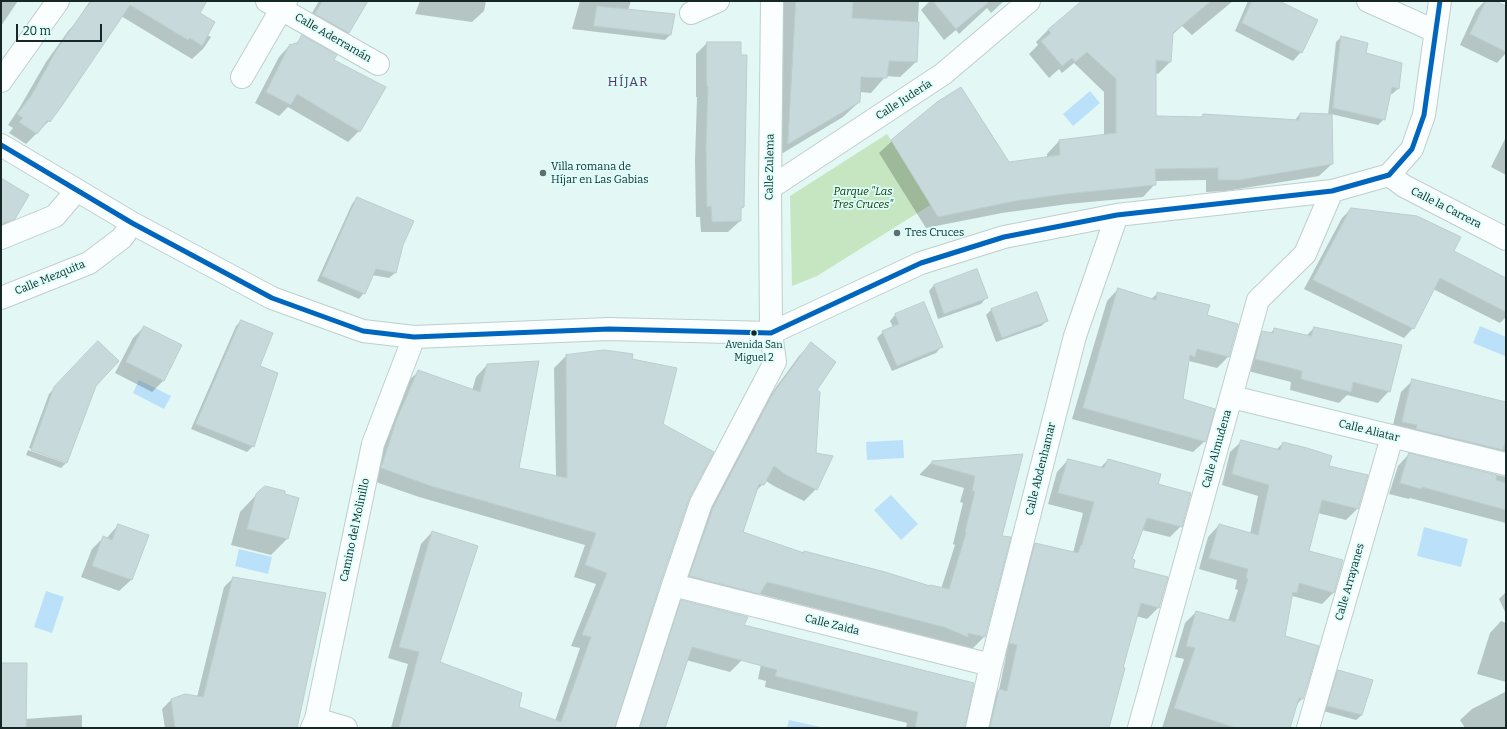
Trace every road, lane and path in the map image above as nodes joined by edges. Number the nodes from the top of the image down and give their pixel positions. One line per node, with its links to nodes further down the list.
1 (58, 1): 12 (street)
2 (718, 1): 8 (street)
3 (772, 1): 15 (street, Calle Zulema)
4 (1029, 1): 15 (street, Calle Judería)
5 (1368, 1): 9 (street)
6 (1440, 1): 9 (street)
7 (278, 4): 10 (street, Calle Aderramán); 11 (street)
8 (691, 12)
9 (1435, 31): 14 (street)
10 (378, 64)
11 (242, 77)
12 (1, 81)
13 (1, 145): 16 (street)
14 (1388, 175): 17 (street); 21 (street, Calle la Carrera)
15 (770, 188): 23 (street, Calle Zulema)
16 (78, 190): 19 (street); 20 (street)
17 (1332, 191): 18 (street); 25 (street, Calle Almudena)
18 (1118, 215): 23 (street); 29 (street, Calle Abdenhamar)
19 (132, 223): 22 (street, Calle Mezquita); 24 (street)
20 (1, 238)
21 (1506, 239)
22 (1, 298)
23 (771, 333): 24 (street); 28 (street, Calle Zulema)
24 (414, 336): 30 (street, Camino del Molinillo)
25 (1232, 397): 26 (street, Calle Aliatar); 34 (street, Calle Almudena)
26 (1392, 437): 27 (street, Calle Aliatar); 35 (street, Calle Arrayanes)
27 (1506, 464)
28 (673, 585): 29 (street, Calle Zaida); 32 (street, Calle Zulema)
29 (991, 665): 33 (street, Calle Abdenhamar)
30 (314, 724): 31 (street)
31 (346, 728)
32 (627, 728)
33 (977, 728)
34 (1139, 728)
35 (1308, 728)

